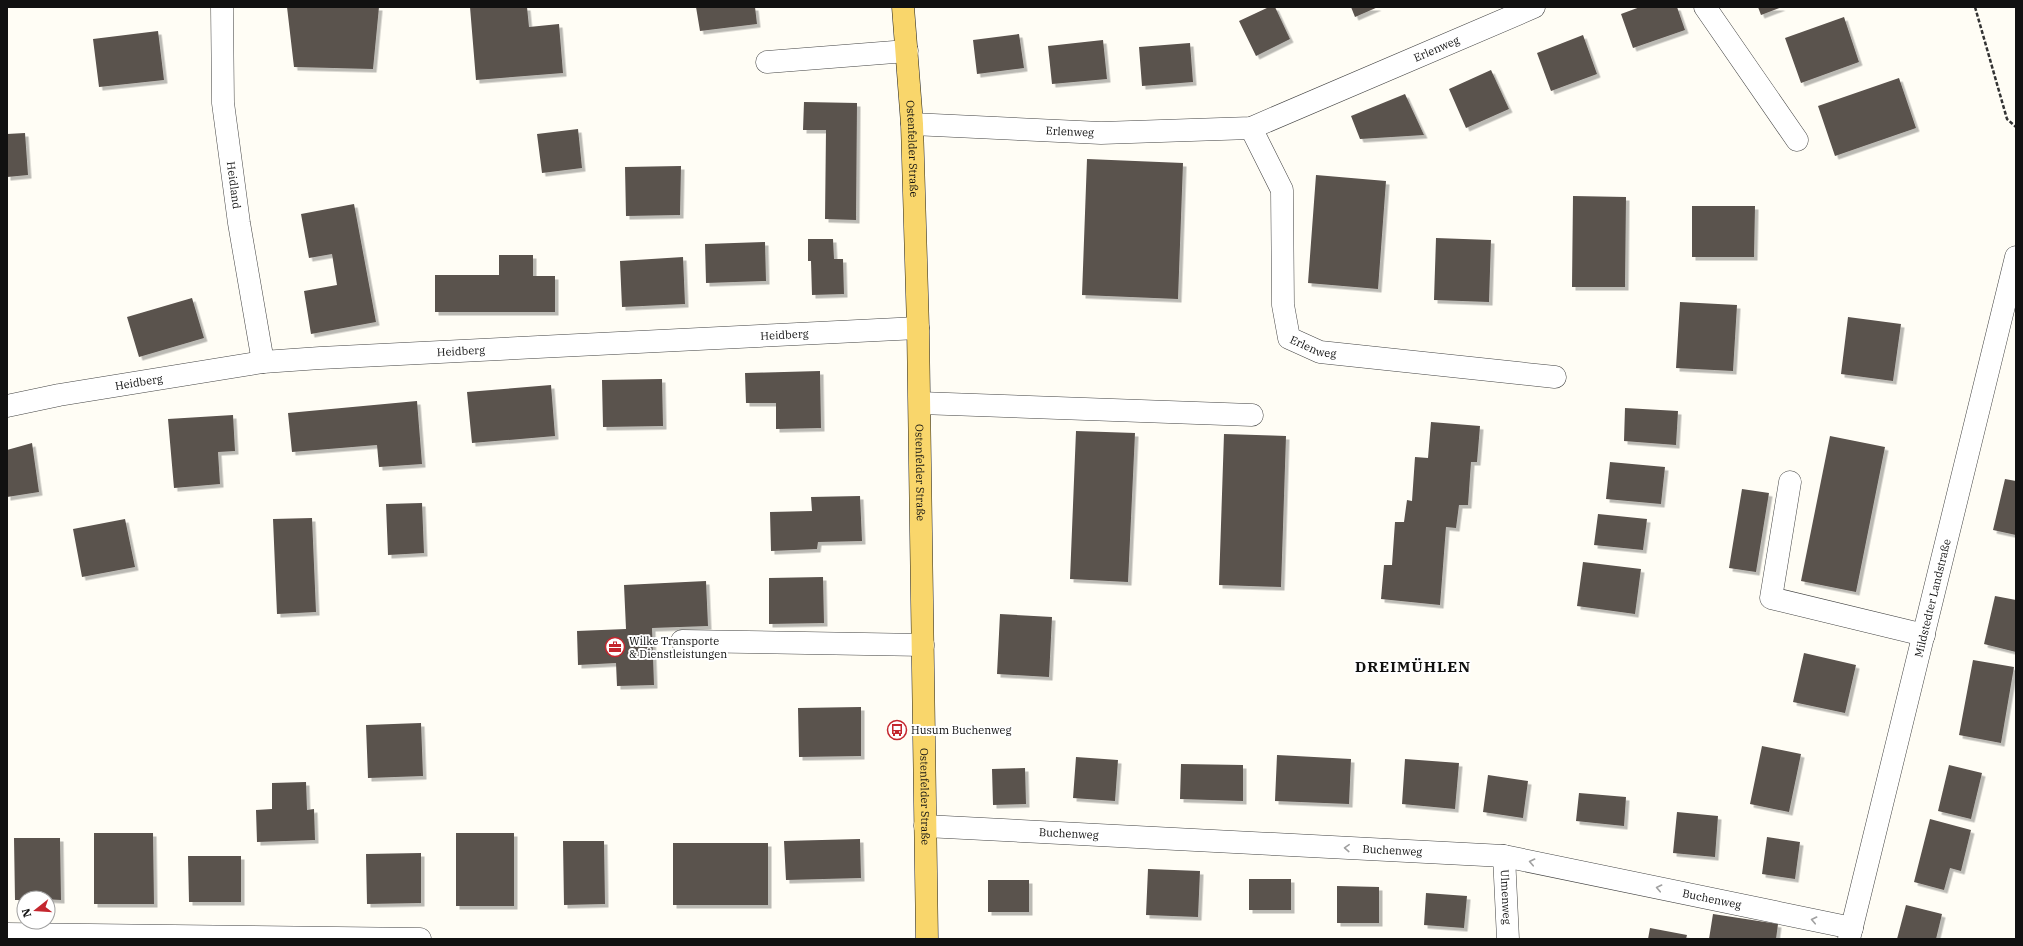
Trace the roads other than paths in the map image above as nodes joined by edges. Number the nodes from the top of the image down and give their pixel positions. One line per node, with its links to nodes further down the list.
1 (222, 7): 12 (street, Heidland)
2 (903, 7): 5 (main road, Ostenfelder Straße)
3 (1534, 7): 8 (street, Erlenweg)
4 (1705, 7): 9 (street)
5 (907, 51): 6 (street); 7 (main road, Ostenfelder Straße)
6 (767, 62)
7 (912, 124): 8 (street, Erlenweg); 11 (main road, Ostenfelder Straße)
8 (1251, 128): 13 (street, Erlenweg)
9 (1797, 140)
10 (2016, 257): 18 (street, Mildstedter Landstraße)
11 (918, 328): 12 (street, Heidberg); 14 (main road, Ostenfelder Straße)
12 (263, 362): 15 (street, Heidberg)
13 (1555, 377)
14 (920, 403): 16 (street); 20 (main road, Ostenfelder Straße)
15 (7, 406)
16 (1252, 416)
17 (1790, 482): 18 (street)
18 (1924, 635): 23 (street, Mildstedter Landstraße)
19 (682, 642): 20 (street)
20 (923, 645): 21 (main road, Ostenfelder Straße)
21 (925, 826): 22 (street, Buchenweg, one-way to 21); 26 (main road, Ostenfelder Straße)
22 (1504, 856): 23 (street, Buchenweg, one-way to 22); 27 (street, Ulmenweg)
23 (1851, 933)
24 (7, 934): 25 (street)
25 (420, 939)
26 (927, 939)
27 (1508, 939)

